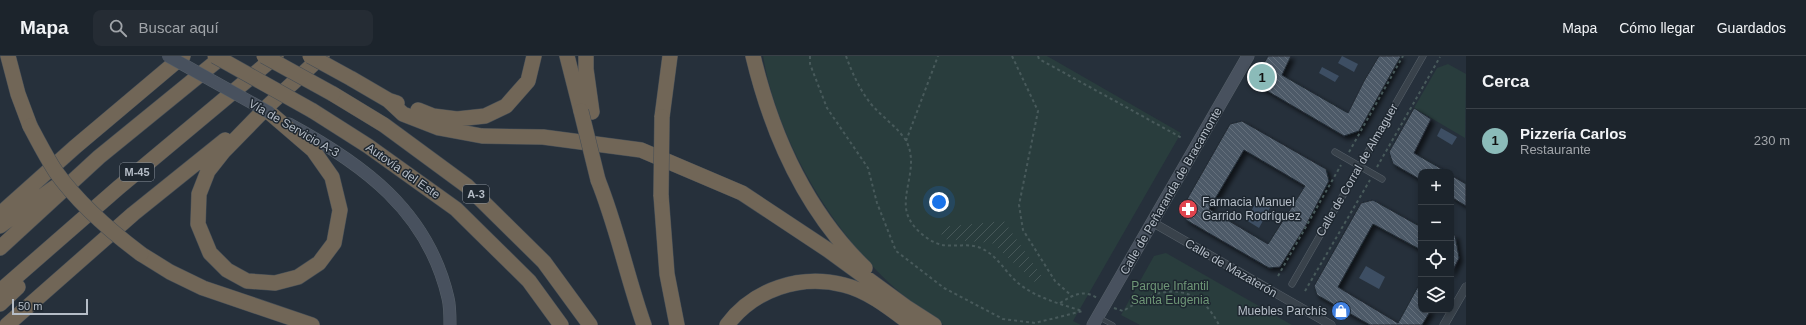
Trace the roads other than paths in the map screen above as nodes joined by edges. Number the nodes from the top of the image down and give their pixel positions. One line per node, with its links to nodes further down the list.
1 (8, 56): 36 (highway, bridge)
2 (168, 56): 18 (main road, Vía de Servicio A-3, bridge)
3 (184, 56): 25 (highway)
4 (214, 56): 38 (highway, Autovía del Este / A-3, bridge)
5 (223, 56): 21 (highway, M-45)
6 (264, 56): 39 (highway, Autovía del Este / A-3, bridge)
7 (276, 56): 24 (highway, M-45)
8 (310, 56): 17 (highway, bridge)
9 (322, 56): 18 (highway)
10 (534, 56): 17 (highway)
11 (567, 56): 19 (highway)
12 (586, 56): 19 (highway)
13 (670, 56): 41 (highway, bridge)
14 (753, 56): 33 (highway)
15 (1248, 56): 26 (main road, Calle de Peñaranda de Bracamonte)
16 (1423, 56): 22 (street, Calle de Corral de Almaguer)
17 (388, 100): 33 (highway)
18 (270, 109): 18 (highway); 35 (highway); 37 (main road, Vía de Servicio A-3)
19 (586, 111): 40 (highway)
20 (1335, 152): 22 (street)
21 (99, 158): 27 (highway); 28 (highway, M-45)
22 (1360, 166): 23 (street); 29 (street, Calle de Corral de Almaguer)
23 (1382, 179)
24 (118, 188): 31 (highway, M-45); 32 (highway)
25 (0, 214)
26 (1152, 222): 34 (main road, Calle de Peñaranda de Bracamonte); 46 (street, Calle de Mazaterón)
27 (0, 226)
28 (0, 248)
29 (1292, 284)
30 (1466, 287): 47 (street)
31 (0, 291)
32 (0, 304)
33 (906, 307): 44 (highway)
34 (1096, 321): 45 (lane)
35 (7, 325)
36 (312, 325)
37 (450, 325)
38 (561, 325)
39 (590, 325)
40 (644, 325)
41 (676, 325)
42 (727, 325): 43 (highway)
43 (912, 325)
44 (934, 325)
45 (1113, 325)
46 (1331, 325)
47 (1444, 325)

